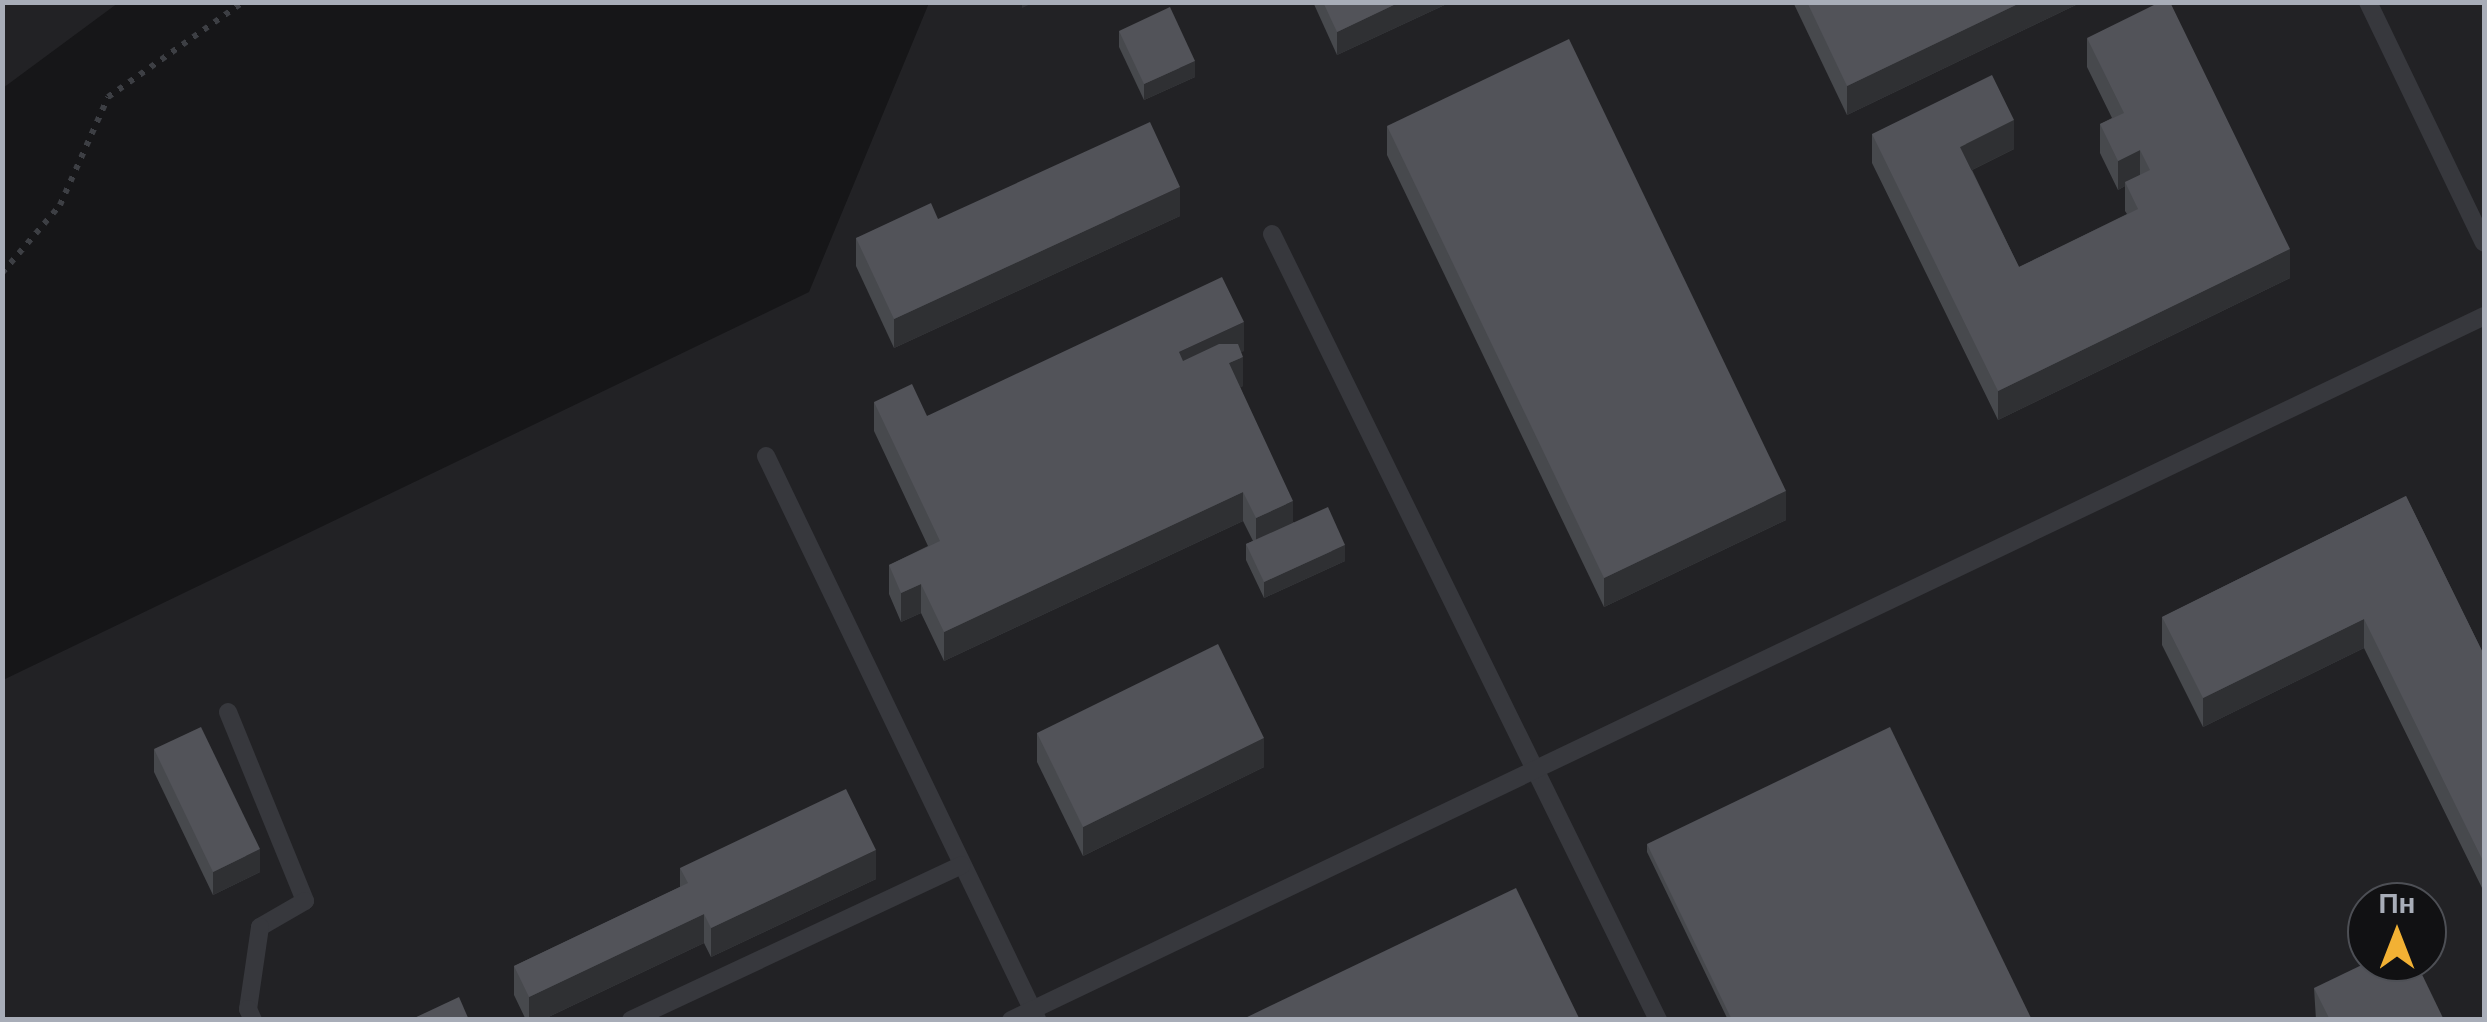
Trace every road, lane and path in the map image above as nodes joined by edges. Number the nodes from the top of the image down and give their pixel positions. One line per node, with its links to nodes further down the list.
1 (243, 2): 5 (path)
2 (2368, 2): 4 (lane)
3 (1272, 234): 9 (lane)
4 (2484, 244)
5 (2, 273)
6 (2484, 316): 9 (lane)
7 (766, 456): 10 (lane)
8 (228, 712): 12 (lane)
9 (1534, 770): 11 (lane); 15 (lane)
10 (962, 864): 11 (lane); 13 (lane)
11 (1035, 1014): 14 (lane)
12 (253, 1020)
13 (631, 1020)
14 (1011, 1020)
15 (1658, 1020)

